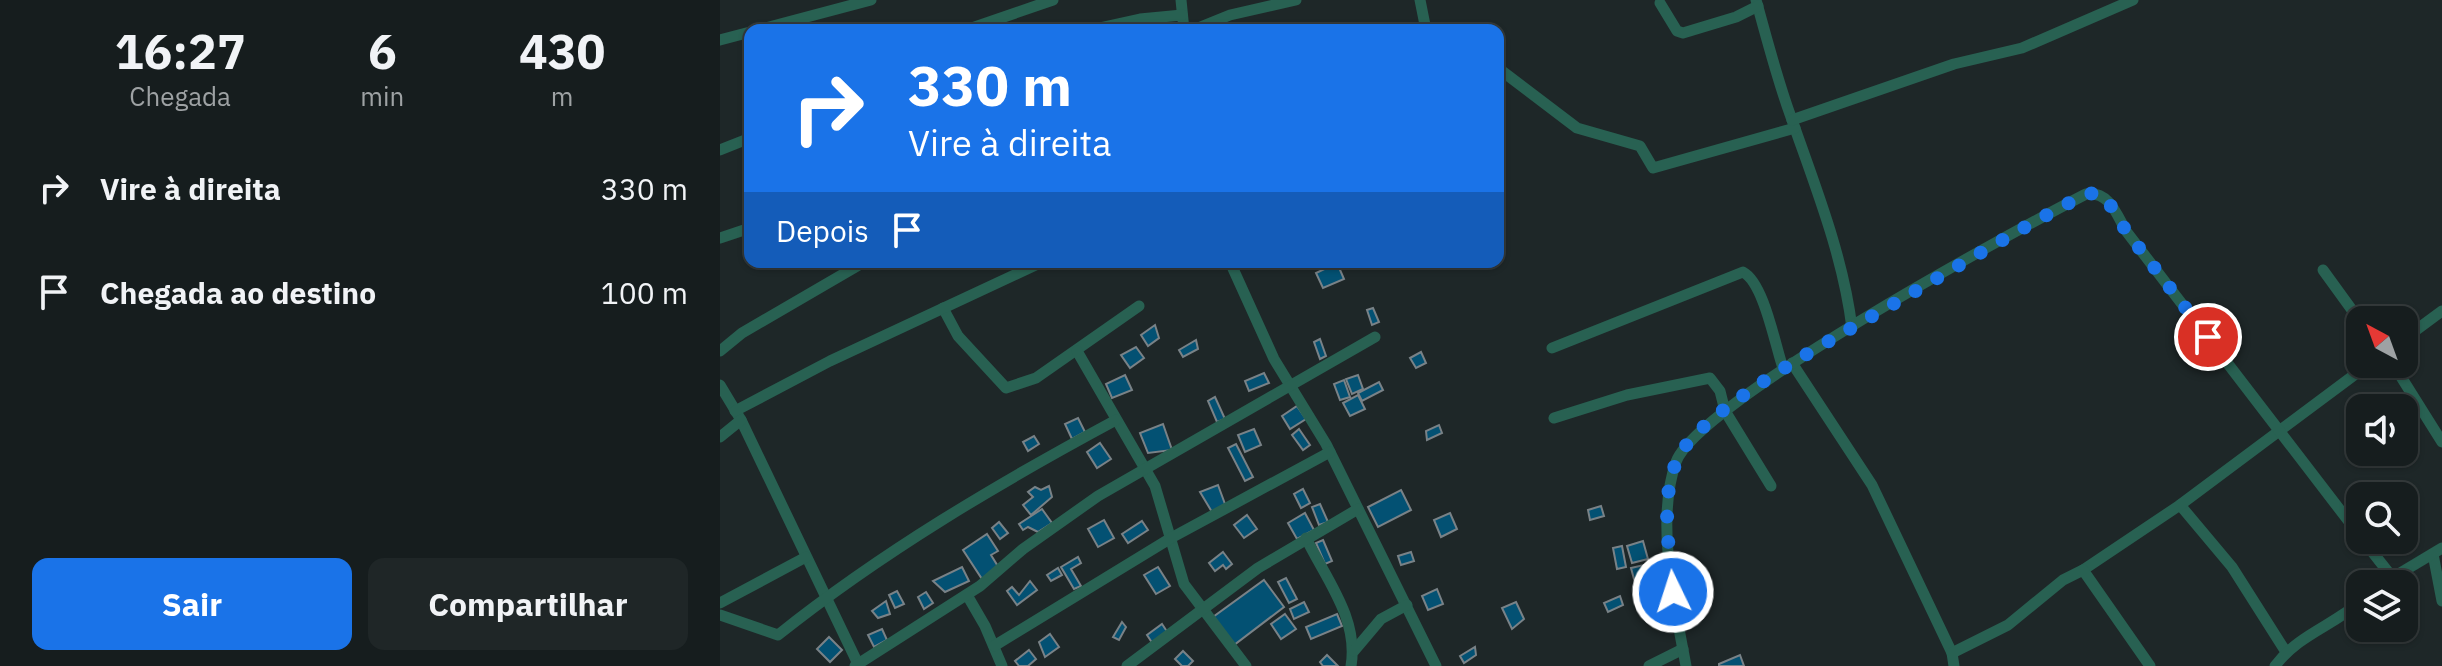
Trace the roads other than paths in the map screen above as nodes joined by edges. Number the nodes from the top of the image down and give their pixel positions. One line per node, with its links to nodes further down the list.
1 (871, 0): 10 (street)
2 (1053, 0): 11 (street)
3 (1181, 0): 9 (street)
4 (1296, 0): 14 (street)
5 (1420, 0): 15 (street)
6 (2133, 0): 19 (street)
7 (1660, 3): 8 (street)
8 (1757, 3): 19 (street)
9 (1182, 15): 12 (street); 13 (street)
10 (780, 24)
11 (983, 24)
12 (1117, 24)
13 (1183, 24)
14 (1208, 24)
15 (1425, 24)
16 (744, 34): 17 (street)
17 (720, 40)
18 (1504, 73): 19 (street)
19 (1793, 124): 32 (street)
20 (744, 140): 21 (street)
21 (720, 150)
22 (744, 230): 23 (street)
23 (720, 238)
24 (854, 268): 36 (street)
25 (1029, 268): 30 (street)
26 (1233, 268): 41 (street)
27 (2323, 270): 29 (street)
28 (1139, 306): 37 (street)
29 (2349, 306)
30 (943, 308): 37 (street); 44 (street)
31 (2442, 311): 33 (street)
32 (1852, 328): 38 (street); 47 (street)
33 (2418, 329)
34 (1375, 337): 41 (street)
35 (1552, 348): 38 (street)
36 (720, 351)
37 (1077, 351): 46 (street)
38 (1787, 365): 43 (street); 74 (street)
39 (2350, 378): 47 (street)
40 (2402, 378): 49 (street)
41 (1289, 383): 50 (street); 51 (street)
42 (720, 385): 44 (street)
43 (1725, 411): 45 (street); 52 (street); 71 (street)
44 (738, 416): 48 (street); 59 (street)
45 (1554, 418)
46 (1116, 420): 51 (street); 63 (street)
47 (2280, 429): 53 (street); 55 (street)
48 (720, 437)
49 (2442, 442)
50 (1330, 452): 54 (street); 56 (street)
51 (1146, 469): 56 (street); 62 (street)
52 (1771, 486)
53 (2180, 505): 60 (street); 73 (street)
54 (1358, 509): 57 (street); 66 (street)
55 (2346, 517)
56 (1171, 538): 68 (street); 70 (street)
57 (1306, 538): 68 (street); 72 (street)
58 (2438, 551): 61 (street); 64 (street)
59 (806, 557): 63 (street); 65 (street)
60 (2083, 570): 74 (street); 84 (street)
61 (2406, 570)
62 (967, 595): 70 (street); 75 (street)
63 (826, 597): 69 (street); 75 (street)
64 (2442, 601)
65 (720, 603)
66 (1407, 605): 72 (street); 80 (street)
67 (2346, 611): 73 (street)
68 (1202, 612): 77 (street); 78 (street)
69 (720, 615)
70 (994, 646): 76 (street)
71 (1683, 649): 81 (street); 82 (street)
72 (1354, 652): 79 (street)
73 (2286, 652): 85 (street)
74 (1952, 653): 83 (street)
75 (857, 665)
76 (1002, 666)
77 (1127, 666)
78 (1246, 666)
79 (1351, 666)
80 (1436, 666)
81 (1649, 666)
82 (1686, 666)
83 (1954, 666)
84 (2150, 666)
85 (2275, 666)

